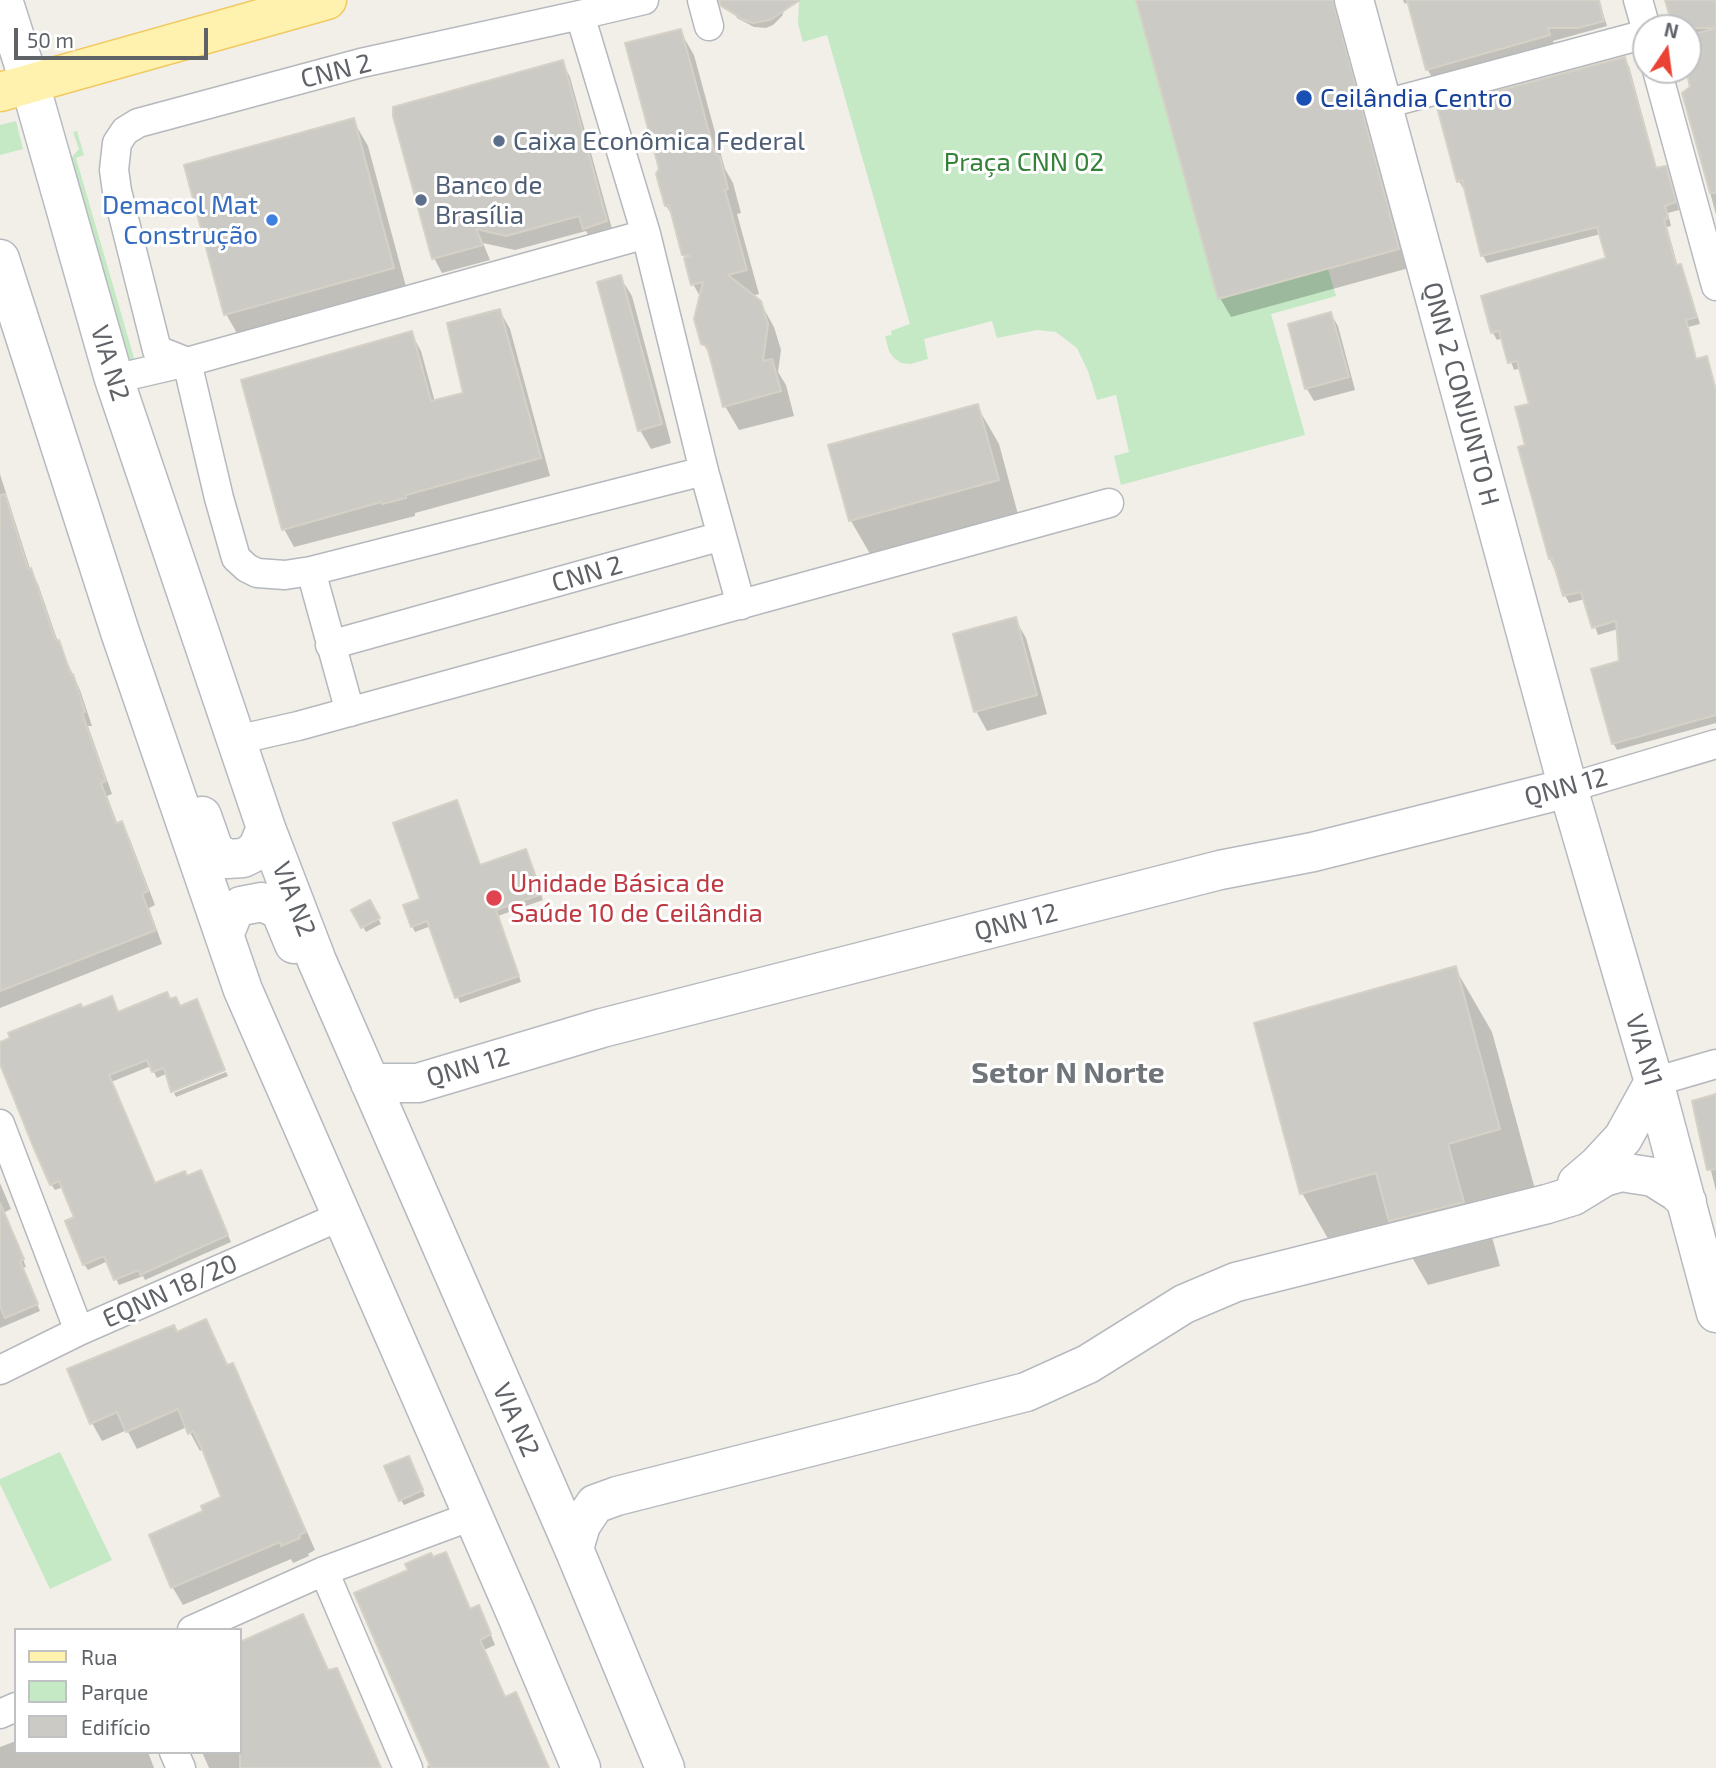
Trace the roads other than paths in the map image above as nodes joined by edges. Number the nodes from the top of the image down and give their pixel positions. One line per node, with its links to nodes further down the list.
1 (3, 0): 8 (main road, VIA N2)
2 (327, 0): 8 (main road)
3 (644, 0): 5 (street)
4 (1354, 0): 9 (main road, QNN 2 CONJUNTO H)
5 (580, 15): 10 (street); 13 (street, CNN 2)
6 (1632, 38): 9 (street)
7 (1661, 84): 12 (street)
8 (15, 88): 14 (main road, VIA N2)
9 (1381, 105): 25 (main road, QNN 2 CONJUNTO H)
10 (646, 234): 13 (street); 15 (street)
11 (0, 259): 20 (main road)
12 (1716, 286)
13 (187, 362): 14 (street); 18 (street)
14 (114, 379): 23 (main road, VIA N2)
15 (704, 471): 17 (street); 18 (street)
16 (1109, 503): 19 (street)
17 (722, 536): 19 (street); 21 (street, CNN 2)
18 (311, 571): 21 (street)
19 (741, 604): 22 (street)
20 (120, 632): 26 (main road); 27 (main road)
21 (330, 645): 22 (street)
22 (350, 712): 23 (street)
23 (236, 740): 26 (main road, VIA N2)
24 (1716, 744): 25 (street, QNN 12)
25 (1569, 788): 29 (main road, QNN 12); 30 (main road, VIA N1)
26 (266, 828): 29 (main road, VIA N2)
27 (225, 933): 29 (main road); 34 (main road)
28 (1716, 1064): 30 (street)
29 (367, 1076): 39 (main road, VIA N2)
30 (1654, 1082): 32 (main road, VIA N1); 33 (main road)
31 (0, 1124): 36 (street)
32 (1688, 1202): 33 (main road); 35 (main road, VIA N1)
33 (1547, 1204): 39 (main road)
34 (341, 1216): 36 (street, EQNN 18/20); 38 (main road)
35 (1716, 1313)
36 (79, 1331): 37 (street, EQNN 18/20)
37 (0, 1370)
38 (472, 1516): 40 (street); 41 (main road)
39 (574, 1549): 46 (main road, VIA N2)
40 (324, 1571): 42 (street); 43 (street)
41 (516, 1614): 44 (main road); 45 (main road)
42 (196, 1628)
43 (408, 1768)
44 (581, 1768)
45 (601, 1768)
46 (665, 1768)

